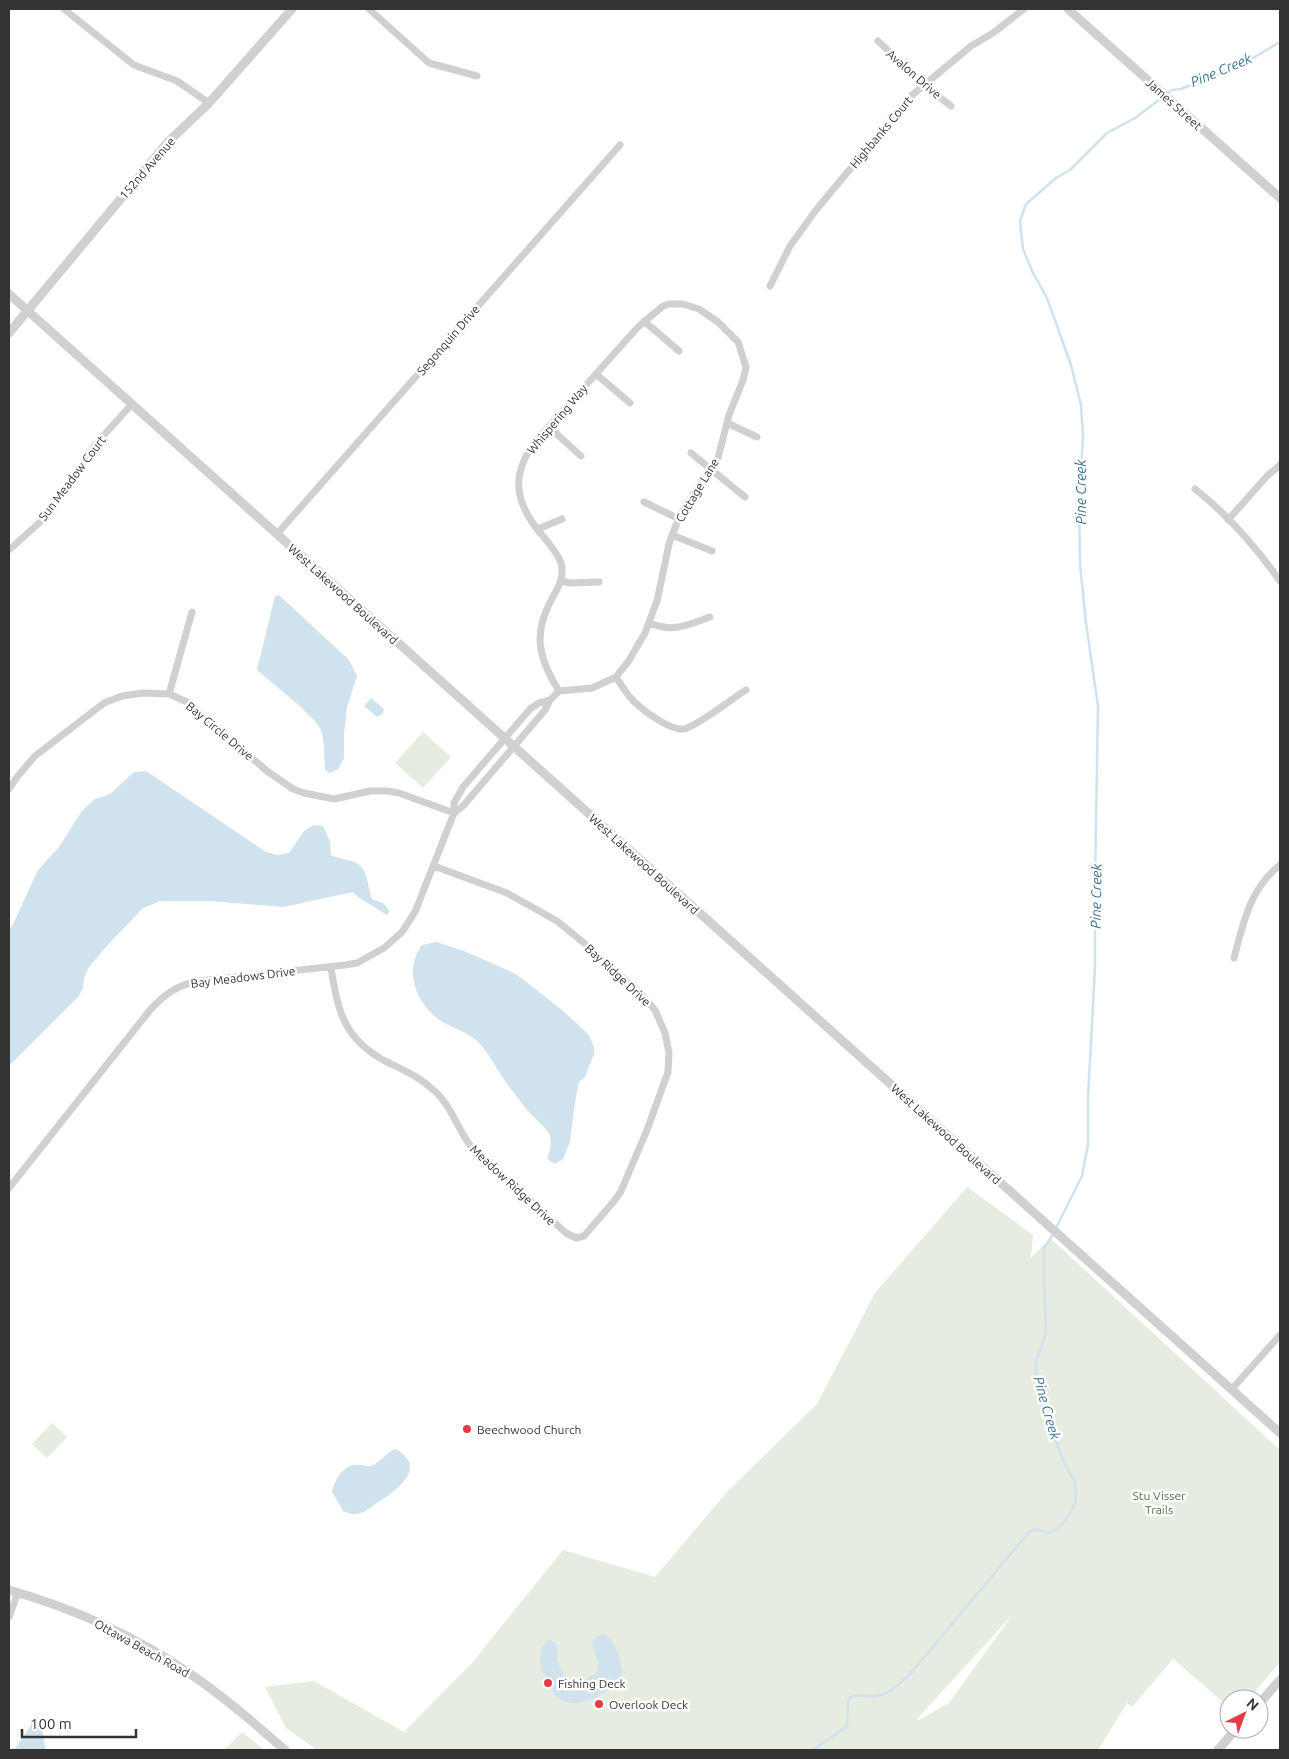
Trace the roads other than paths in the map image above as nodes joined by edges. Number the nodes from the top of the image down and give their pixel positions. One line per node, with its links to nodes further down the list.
1 (64, 9): 9 (street)
2 (292, 9): 9 (street, 152nd Avenue)
3 (369, 9): 7 (street)
4 (1024, 9): 8 (street, Highbanks Court)
5 (1068, 9): 12 (street, James Street)
6 (878, 41): 8 (street, Avalon Drive)
7 (477, 76)
8 (924, 85): 10 (street, Avalon Drive); 13 (street, Highbanks Court)
9 (210, 102): 15 (street, 152nd Avenue)
10 (951, 106)
11 (620, 145): 37 (street, Segonquin Drive)
12 (1280, 198)
13 (770, 286)
14 (9, 294): 15 (street, West Lakewood Boulevard)
15 (28, 311): 18 (street, 152nd Avenue); 22 (street, West Lakewood Boulevard)
16 (644, 320): 17 (street, Whispering Way); 19 (street); 20 (street, Whispering Way)
17 (718, 322): 23 (street, Cottage Lane)
18 (9, 333)
19 (679, 351)
20 (596, 374): 21 (street); 24 (street, Whispering Way)
21 (630, 403)
22 (132, 404): 37 (street, West Lakewood Boulevard); 39 (street, Sun Meadow Court)
23 (727, 423): 25 (street); 29 (street, Cottage Lane)
24 (549, 428): 27 (street); 36 (street, Whispering Way)
25 (757, 437)
26 (691, 453): 29 (street)
27 (581, 456)
28 (1280, 465): 35 (street)
29 (711, 470): 31 (street); 34 (street, Cottage Lane)
30 (1196, 489): 35 (street)
31 (745, 497)
32 (644, 502): 34 (street)
33 (562, 519): 36 (street)
34 (678, 519): 38 (street, Cottage Lane)
35 (1228, 520): 41 (street)
36 (538, 529): 42 (street, Whispering Way)
37 (277, 534): 52 (street, West Lakewood Boulevard)
38 (672, 535): 40 (street); 46 (street, Cottage Lane)
39 (9, 550)
40 (712, 551)
41 (1280, 581)
42 (561, 582): 43 (street); 49 (street)
43 (599, 582)
44 (192, 612): 50 (street)
45 (710, 617): 46 (street)
46 (650, 623): 47 (street, Cottage Lane)
47 (616, 677): 48 (street); 49 (street, Cottage Lane)
48 (746, 690)
49 (559, 692): 51 (street)
50 (169, 694): 54 (street, Bay Circle Drive); 55 (street, Bay Circle Drive)
51 (550, 700): 52 (street); 53 (street)
52 (504, 738): 53 (street, West Lakewood Boulevard); 55 (street, Bay Meadows Drive)
53 (513, 746): 55 (street, Bay Meadows Drive); 63 (street, West Lakewood Boulevard)
54 (9, 789)
55 (454, 814): 57 (street, Bay Meadows Drive)
56 (1280, 865): 58 (street)
57 (434, 866): 59 (street, Bay Meadows Drive); 61 (street, Bay Ridge Drive)
58 (1234, 958)
59 (331, 967): 60 (street, Bay Meadows Drive); 61 (street, Meadow Ridge Drive)
60 (9, 1188)
61 (579, 1238)
62 (1280, 1335): 63 (street)
63 (1231, 1390): 64 (street, West Lakewood Boulevard)
64 (1280, 1433)
65 (9, 1590): 66 (street, Ottawa Beach Road)
66 (18, 1592): 67 (street); 71 (street, Ottawa Beach Road)
67 (9, 1617)
68 (1280, 1680): 69 (street)
69 (1269, 1693)
70 (1227, 1739): 72 (street)
71 (285, 1750)
72 (1218, 1750)

